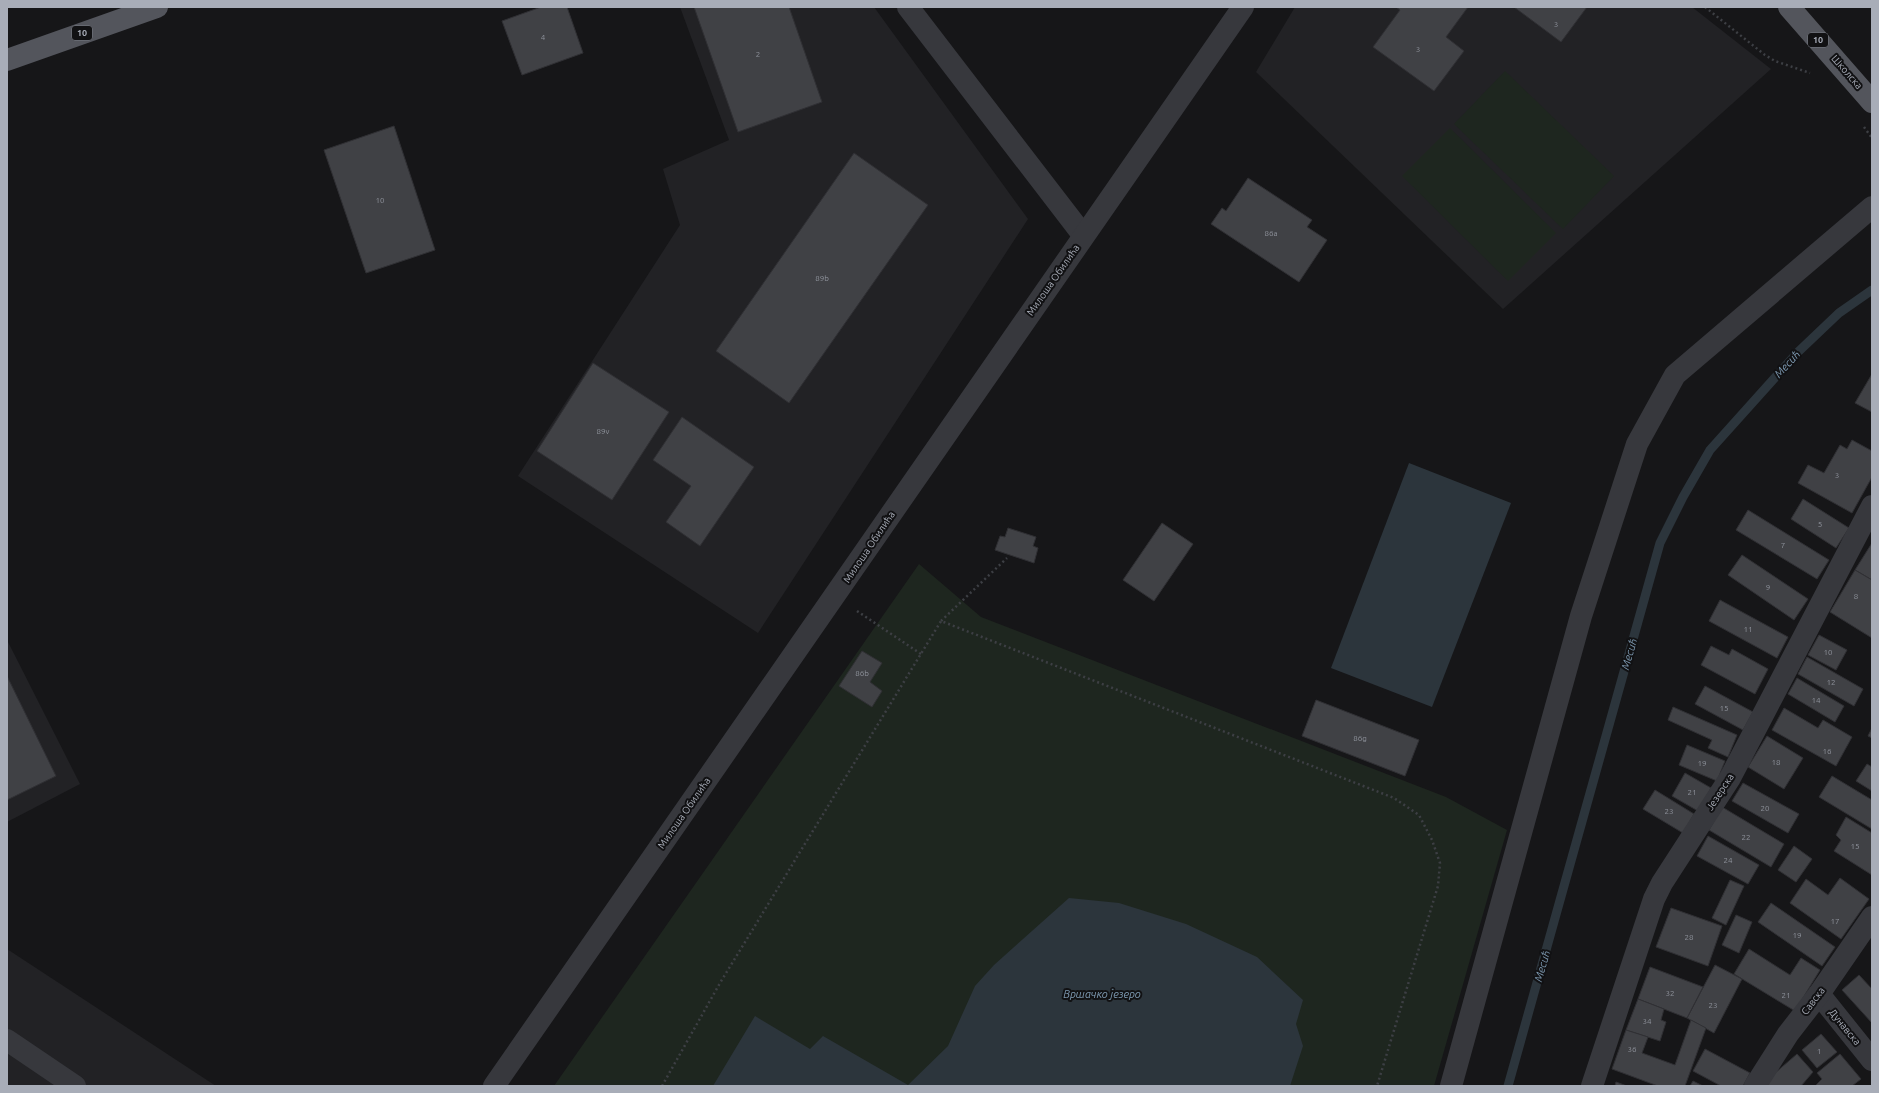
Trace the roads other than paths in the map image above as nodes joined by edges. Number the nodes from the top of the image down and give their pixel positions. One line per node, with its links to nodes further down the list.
1 (157, 7): 5 (main road, 10)
2 (908, 7): 8 (street)
3 (1243, 7): 8 (street, Милоша Обилића)
4 (1789, 7): 6 (main road, Школска / 10)
5 (7, 60)
6 (1872, 102)
7 (1872, 207): 16 (street)
8 (1083, 235): 15 (street, Милоша Обилића)
9 (1872, 506): 17 (street, Језерска)
10 (1872, 918): 11 (street, Савска)
11 (1819, 994): 13 (street, Дунавска); 18 (street, Савска)
12 (7, 1040): 14 (street)
13 (1872, 1060)
14 (75, 1086)
15 (494, 1086)
16 (1451, 1086)
17 (1592, 1086)
18 (1755, 1086)

